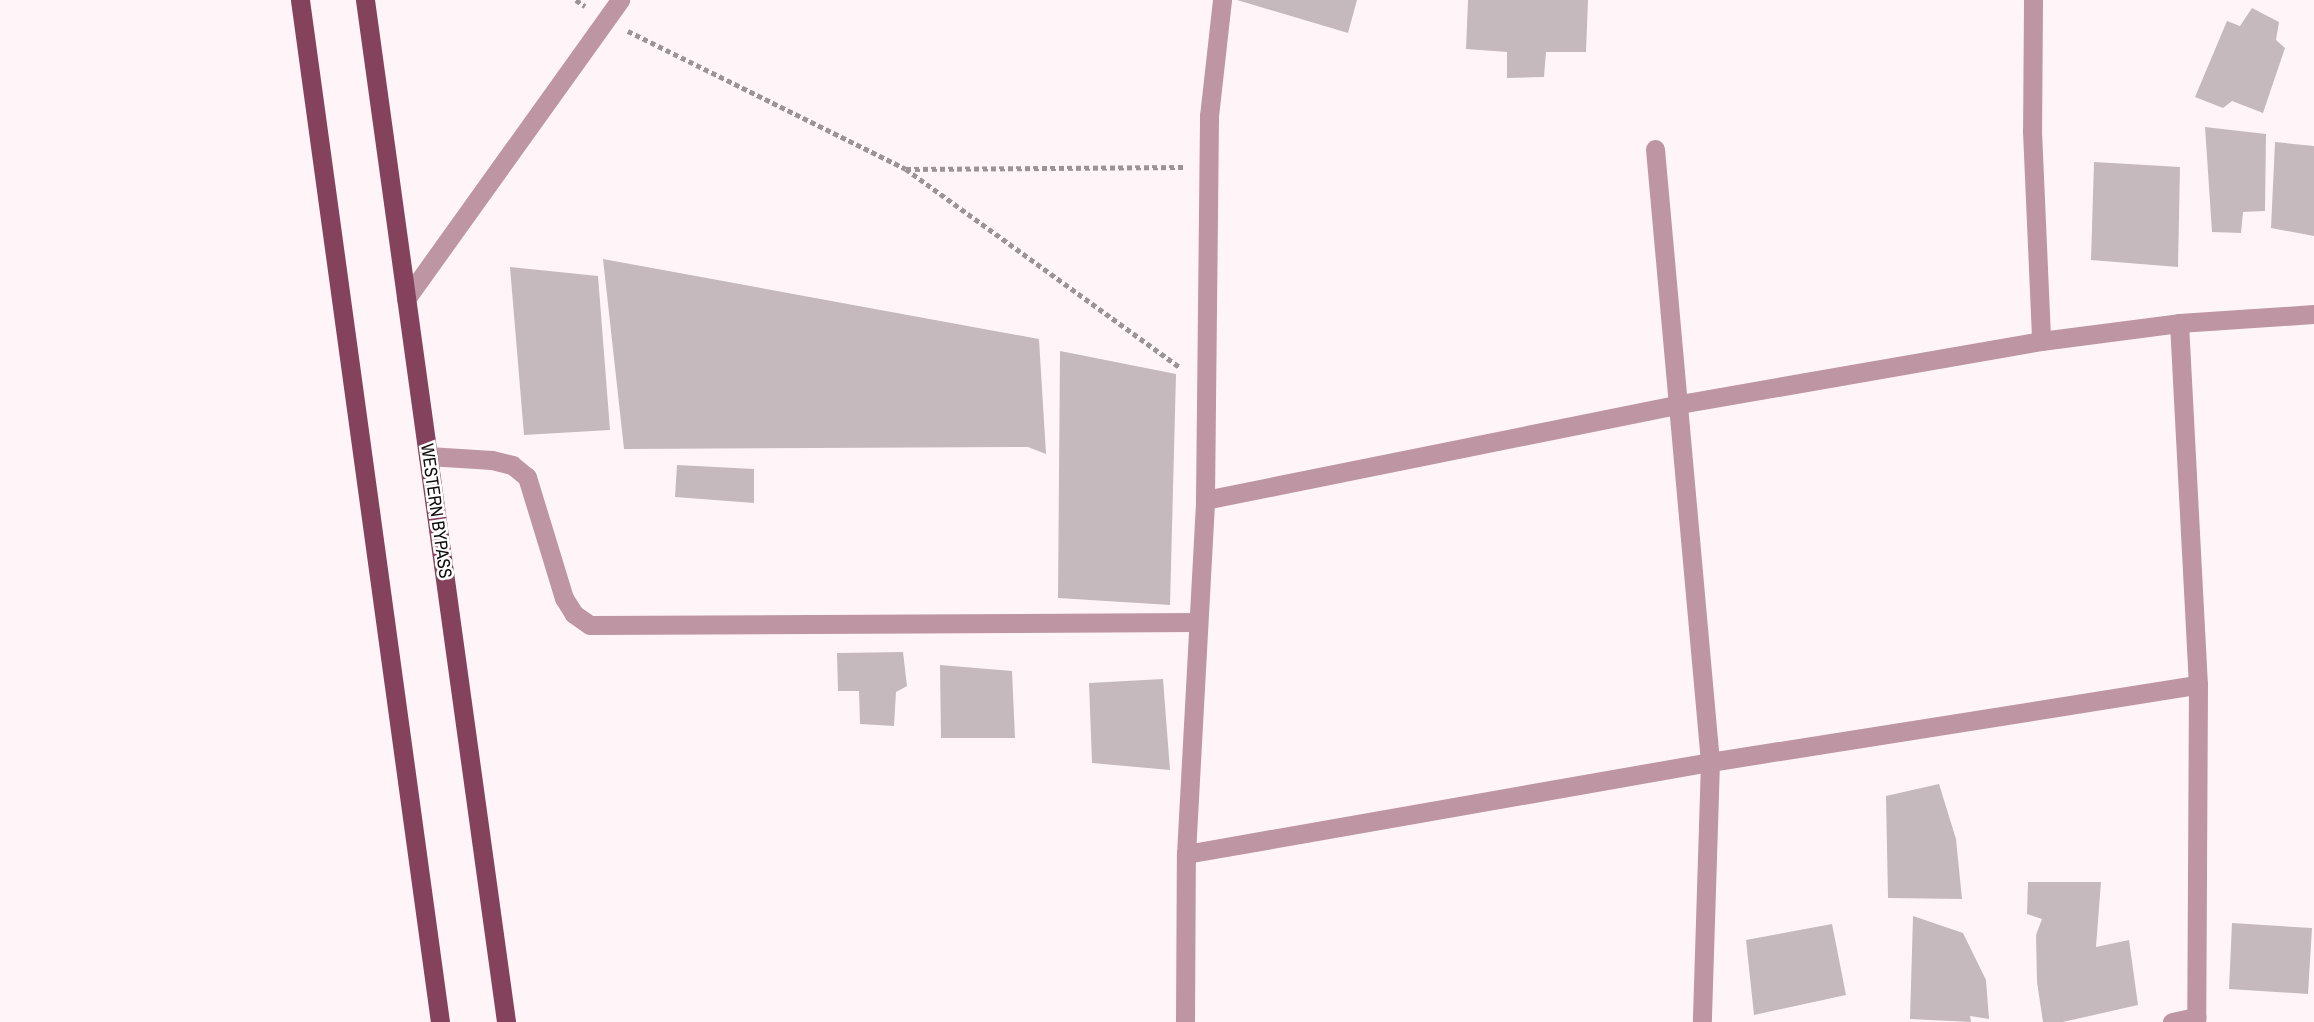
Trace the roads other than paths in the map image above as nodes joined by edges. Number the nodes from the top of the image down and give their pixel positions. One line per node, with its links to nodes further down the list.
1 (300, 0): 19 (main road)
2 (365, 0): 7 (main road, WESTERN BYPASS)
3 (620, 0): 7 (street)
4 (1223, 0): 13 (street)
5 (2033, 0): 10 (street)
6 (1655, 149): 11 (street)
7 (406, 299): 12 (main road, WESTERN BYPASS)
8 (2314, 314): 9 (street)
9 (2179, 323): 10 (street); 15 (street)
10 (2041, 341): 11 (street)
11 (1679, 404): 13 (street); 16 (street)
12 (428, 456): 14 (street); 20 (main road, WESTERN BYPASS)
13 (1205, 500): 14 (street)
14 (1198, 622): 17 (street)
15 (2197, 685): 16 (street); 18 (street)
16 (1710, 762): 17 (street); 22 (street)
17 (1186, 854): 21 (street)
18 (2196, 1020): 23 (street)
19 (440, 1022)
20 (506, 1022)
21 (1185, 1022)
22 (1702, 1022)
23 (2172, 1022)

